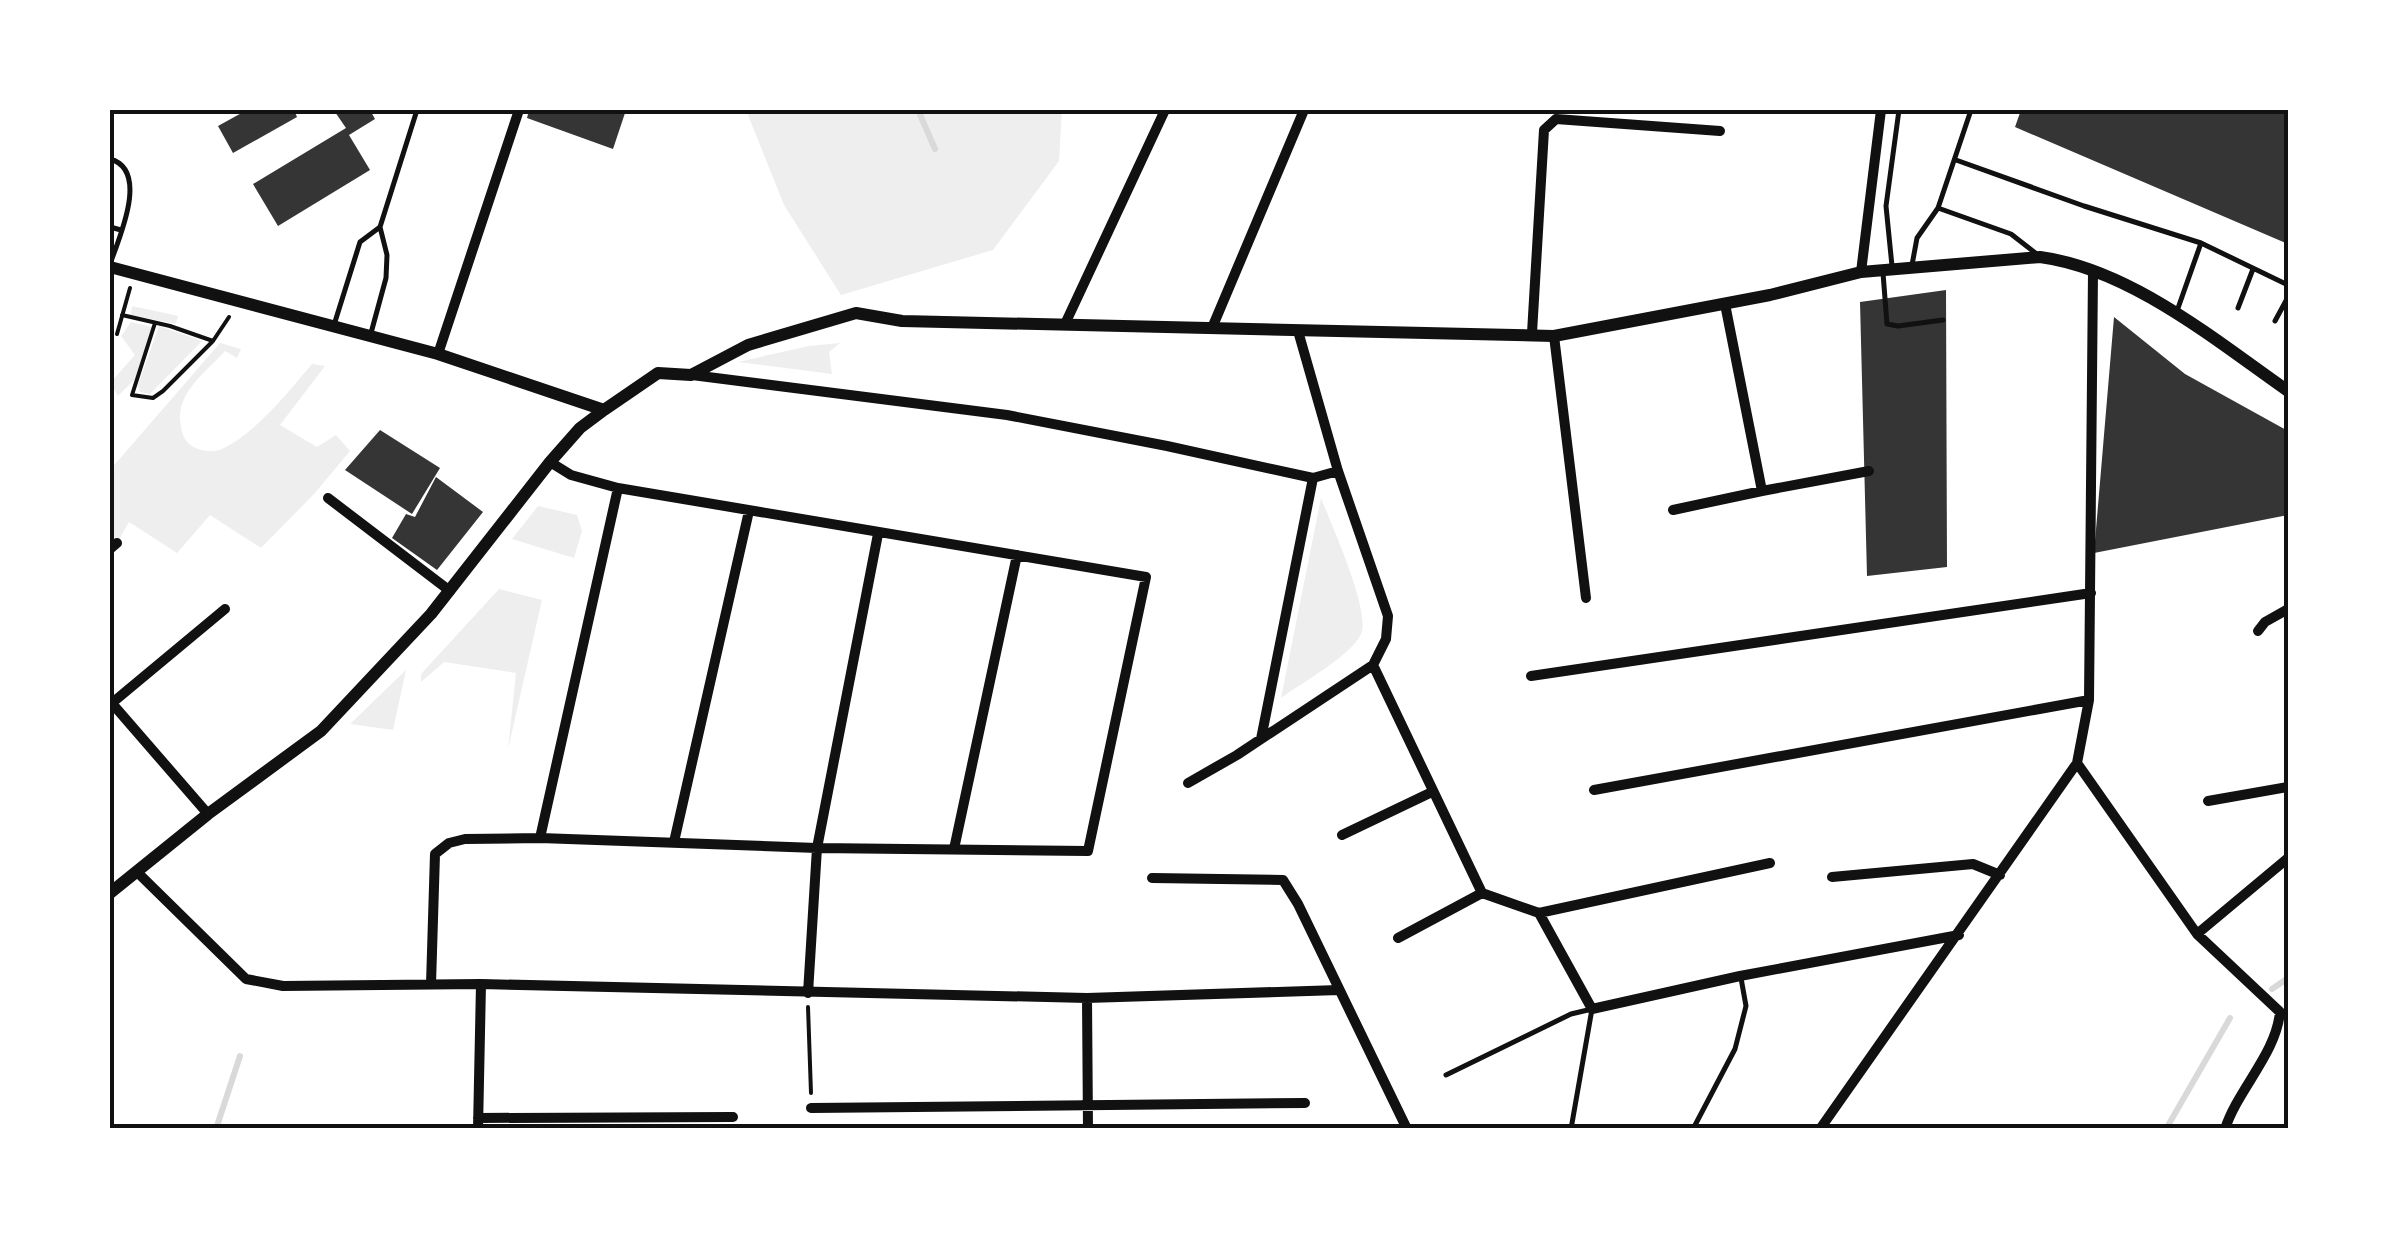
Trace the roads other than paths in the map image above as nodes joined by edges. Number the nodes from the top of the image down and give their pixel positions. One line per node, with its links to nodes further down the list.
1 (417, 110): 12 (lane)
2 (519, 110): 37 (street)
3 (1165, 110): 30 (street)
4 (1304, 110): 32 (street)
5 (1881, 110): 21 (street)
6 (1900, 110): 20 (lane)
7 (1970, 110): 10 (lane)
8 (1720, 132): 34 (street)
9 (110, 159): 14 (lane)
10 (1956, 160): 11 (lane); 15 (lane)
11 (1938, 208): 16 (lane); 18 (lane)
12 (380, 227): 31 (lane); 35 (lane)
13 (110, 228): 14 (lane)
14 (121, 230): 17 (lane)
15 (2201, 243): 19 (lane); 27 (lane)
16 (2040, 257): 18 (street); 22 (street)
17 (110, 266): 31 (street)
18 (1912, 268): 20 (street)
19 (2254, 269): 23 (lane); 26 (lane)
20 (1888, 270): 21 (street); 28 (lane)
21 (1861, 272): 25 (street)
22 (2093, 272): 27 (street); 53 (street)
23 (2288, 285)
24 (2288, 297): 29 (lane)
25 (1725, 304): 36 (street); 46 (street)
26 (2238, 308)
27 (2176, 312): 39 (street)
28 (1943, 320)
29 (2275, 321)
30 (1065, 324): 32 (street); 38 (street)
31 (334, 325): 35 (street)
32 (1212, 328): 33 (street)
33 (1298, 331): 34 (street); 42 (street)
34 (1532, 333): 36 (street)
35 (370, 335): 37 (street)
36 (1554, 336): 54 (street)
37 (438, 354): 40 (street)
38 (691, 375): 40 (street); 44 (street)
39 (2288, 391)
40 (604, 410): 41 (street)
41 (550, 462): 45 (street); 52 (street)
42 (1338, 471): 44 (street); 58 (street)
43 (1869, 472): 46 (street)
44 (1314, 478): 62 (street)
45 (618, 488): 49 (street); 71 (street)
46 (1762, 491): 48 (street)
47 (328, 498): 52 (street)
48 (1673, 510)
49 (749, 511): 50 (street); 72 (street)
50 (878, 534): 51 (street); 73 (street)
51 (1017, 555): 74 (street); 74 (street)
52 (450, 590): 69 (street)
53 (2090, 593): 59 (street); 60 (street)
54 (1586, 598)
55 (225, 609): 61 (street)
56 (2288, 609): 57 (street)
57 (2258, 631)
58 (1374, 664): 62 (street); 67 (street)
59 (1531, 676)
60 (2089, 700): 63 (street); 66 (street)
61 (111, 702): 69 (street)
62 (1261, 739): 64 (street)
63 (2077, 763): 78 (street); 85 (street)
64 (1188, 782)
65 (2288, 787): 68 (street)
66 (1594, 790)
67 (1432, 792): 70 (street); 82 (street)
68 (2208, 801)
69 (208, 814): 77 (street)
70 (1342, 835)
71 (540, 838): 72 (street); 88 (street)
72 (674, 842): 73 (street)
73 (817, 848): 74 (street); 91 (street)
74 (954, 849)
75 (2288, 858): 85 (street)
76 (1770, 864): 83 (street)
77 (137, 872): 81 (street); 88 (street)
78 (2000, 875): 79 (street); 84 (street)
79 (1832, 877)
80 (1152, 878): 90 (street)
81 (110, 892)
82 (1482, 892): 83 (street); 86 (street)
83 (1538, 913): 93 (street)
84 (1960, 934): 87 (street); 104 (street)
85 (2197, 934): 105 (street)
86 (1398, 938)
87 (1740, 976): 93 (street); 103 (lane)
88 (431, 984): 89 (street)
89 (481, 984): 91 (street); 99 (street)
90 (1339, 990): 92 (street); 101 (street)
91 (808, 993): 92 (street)
92 (1087, 998): 96 (street)
93 (1592, 1009): 94 (lane); 102 (lane)
94 (1446, 1075)
95 (1306, 1103): 96 (street)
96 (1088, 1106): 97 (street); 100 (street)
97 (812, 1108)
98 (733, 1117): 99 (street)
99 (478, 1123)
100 (1088, 1129)
101 (1406, 1129)
102 (1571, 1129)
103 (1693, 1129)
104 (1820, 1129)
105 (2224, 1129)

